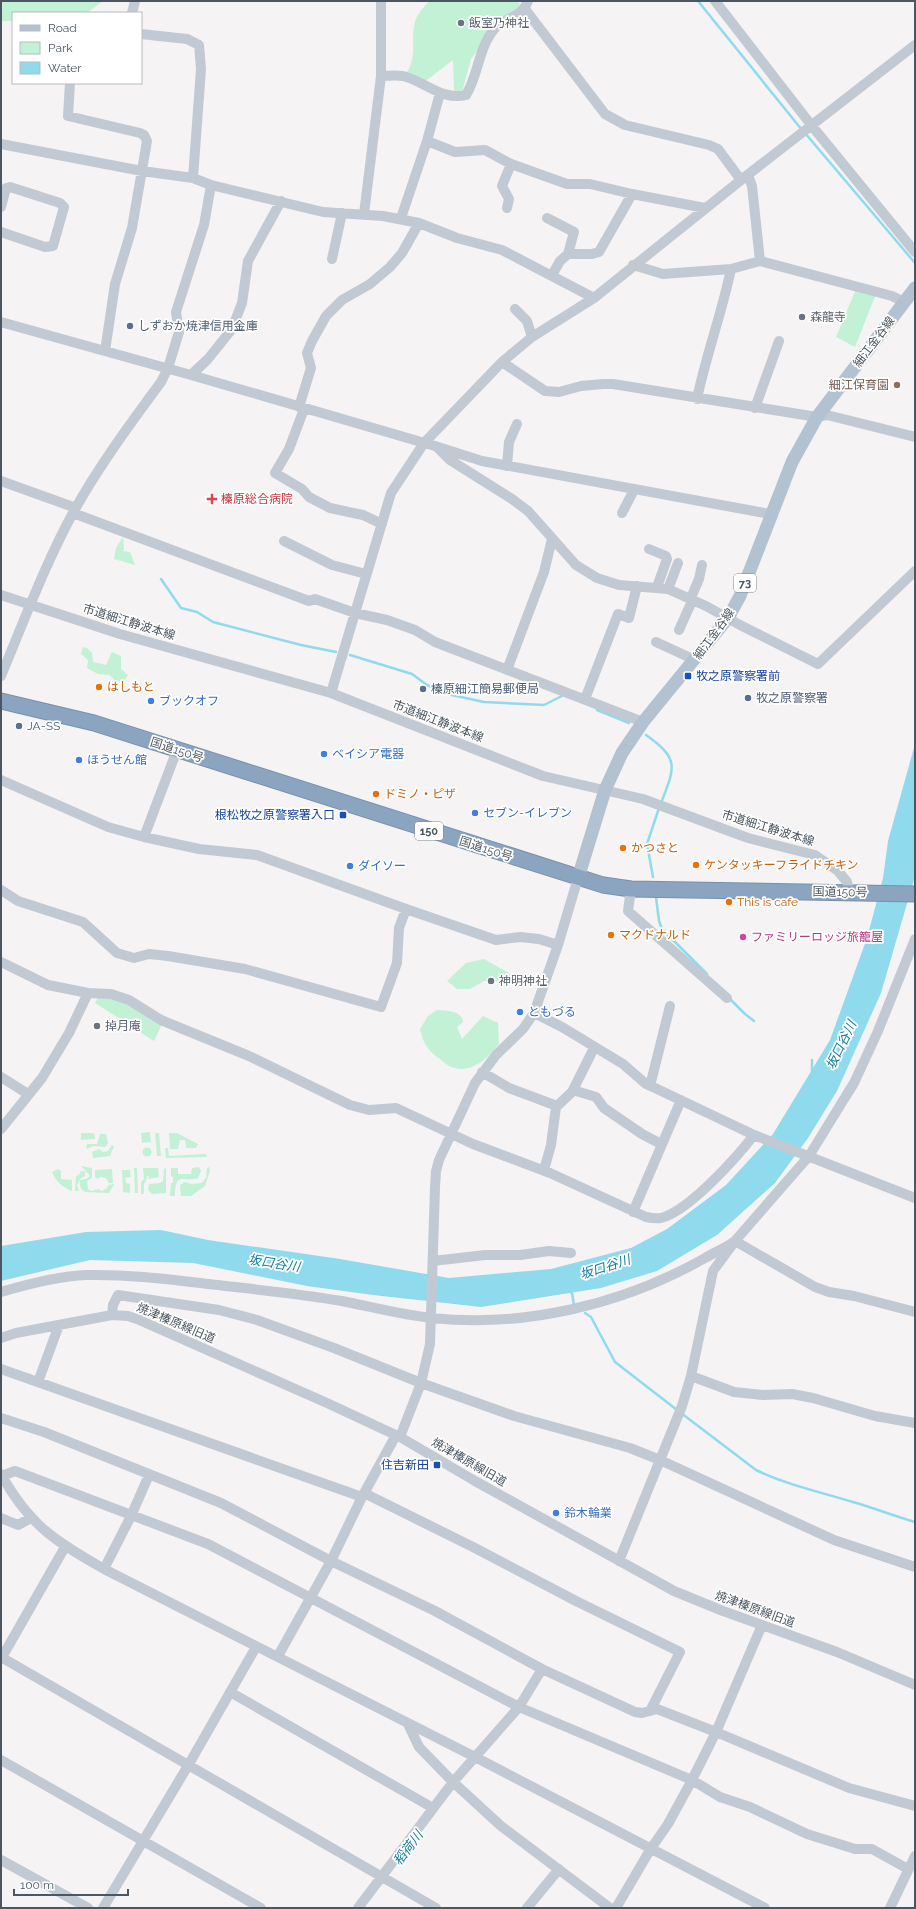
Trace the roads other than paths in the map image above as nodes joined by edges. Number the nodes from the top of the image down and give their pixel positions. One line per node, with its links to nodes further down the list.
1 (135, 1): 5 (street)
2 (381, 1): 8 (street)
3 (715, 1): 11 (street)
4 (526, 5): 10 (street); 16 (street)
5 (132, 12)
6 (142, 34): 17 (street)
7 (915, 45): 11 (street)
8 (380, 76): 10 (street); 25 (street)
9 (70, 84): 15 (street)
10 (440, 93): 12 (street)
11 (806, 130): 16 (street); 30 (street)
12 (427, 141): 14 (street); 26 (street)
13 (1, 144): 15 (street)
14 (511, 164): 19 (street); 22 (street)
15 (142, 171): 17 (street); 44 (street)
16 (745, 177): 23 (street); 33 (street)
17 (193, 178): 18 (street)
18 (211, 185): 20 (street); 46 (street)
19 (632, 194): 23 (street); 31 (street)
20 (281, 201): 24 (street); 47 (street)
21 (1, 207): 29 (street)
22 (507, 208)
23 (705, 208): 34 (street)
24 (342, 213): 25 (street); 32 (street)
25 (364, 214): 26 (street)
26 (401, 218): 28 (street)
27 (547, 218): 31 (street)
28 (419, 223): 36 (street); 49 (street)
29 (1, 232)
30 (915, 252)
31 (568, 254): 36 (street)
32 (332, 258)
33 (760, 261): 35 (street); 39 (street)
34 (633, 266): 35 (street); 38 (street)
35 (731, 269): 48 (street)
36 (552, 275): 38 (street)
37 (915, 288): 39 (main road, 細江金谷線 / 73)
38 (594, 298): 42 (street)
39 (904, 302): 51 (main road, 細江金谷線 / 73)
40 (515, 309): 42 (street)
41 (1, 322): 44 (street)
42 (532, 337): 45 (street)
43 (779, 341): 50 (street)
44 (105, 351): 46 (street)
45 (502, 362): 48 (street); 54 (street)
46 (168, 368): 47 (street); 59 (street)
47 (191, 375): 49 (street)
48 (696, 399): 50 (street)
49 (301, 408): 54 (street); 62 (street)
50 (755, 408): 51 (street)
51 (817, 417): 53 (street); 61 (main road, 細江金谷線 / 73)
52 (517, 424): 56 (street)
53 (915, 437)
54 (424, 443): 55 (street); 62 (street)
55 (435, 446): 56 (street); 63 (street)
56 (507, 466): 58 (street)
57 (1, 481): 59 (street)
58 (634, 490): 60 (street); 61 (street)
59 (74, 511): 75 (street); 76 (street)
60 (622, 513)
61 (770, 514): 77 (main road, 細江金谷線 / 73)
62 (382, 524): 69 (street)
63 (552, 539): 70 (street); 81 (street)
64 (284, 541): 69 (street)
65 (649, 549): 71 (street)
66 (678, 564): 72 (street)
67 (702, 565): 74 (street)
68 (915, 571): 77 (street)
69 (366, 574): 76 (street)
70 (637, 586): 71 (street); 84 (street)
71 (657, 587): 72 (street)
72 (668, 589): 74 (street)
73 (1, 595): 75 (street, 市道細江静波本線)
74 (691, 600): 77 (street); 78 (street)
75 (30, 604): 82 (street); 83 (street, 市道細江静波本線)
76 (355, 613): 81 (street); 83 (street)
77 (728, 618): 80 (main road, 細江金谷線 / 73)
78 (679, 630)
79 (656, 642): 80 (street)
80 (695, 660): 86 (main road, 細江金谷線 / 73)
81 (507, 670): 84 (street)
82 (1, 676)
83 (330, 692): 89 (street, 市道細江静波本線)
84 (585, 699): 86 (street)
85 (1, 702): 87 (highway, 国道150号 / 150)
86 (643, 722): 89 (main road, 細江金谷線 / 73)
87 (177, 750): 90 (street); 91 (highway, 国道150号 / 150)
88 (1, 780): 90 (street)
89 (605, 790): 91 (main road, 細江金谷線 / 73); 94 (street, 市道細江静波本線)
90 (144, 838): 96 (street)
91 (578, 878): 92 (highway, 国道150号 / 150); 98 (street)
92 (631, 889): 94 (highway, 国道150号 / 150); 101 (street)
93 (1, 890): 96 (street)
94 (850, 892): 95 (highway, 国道150号 / 150)
95 (915, 894)
96 (406, 909): 98 (street)
97 (915, 939): 116 (street)
98 (558, 945): 103 (street)
99 (1, 962): 100 (street)
100 (88, 993): 109 (street); 113 (street)
101 (727, 998)
102 (670, 1006): 107 (street)
103 (534, 1014): 104 (street); 105 (street)
104 (594, 1048): 107 (street); 108 (street)
105 (482, 1072): 111 (street); 113 (street)
106 (1, 1077): 109 (street)
107 (650, 1086): 110 (street)
108 (572, 1090): 111 (street); 115 (street)
109 (28, 1094): 112 (street)
110 (681, 1100): 114 (street); 115 (street)
111 (557, 1106): 117 (street)
112 (1, 1129)
113 (452, 1134): 117 (street); 122 (street)
114 (754, 1135): 116 (street); 119 (street)
115 (662, 1144): 119 (street)
116 (807, 1155): 118 (street); 120 (street)
117 (544, 1170): 119 (street)
118 (915, 1198)
119 (633, 1212)
120 (734, 1241): 124 (street); 126 (street); 130 (street)
121 (571, 1253): 122 (street)
122 (433, 1263): 126 (street)
123 (1, 1292): 126 (street)
124 (915, 1312)
125 (112, 1315): 127 (street, 焼津榛原線旧道); 132 (street); 135 (street, 焼津榛原線旧道)
126 (431, 1318): 132 (street)
127 (59, 1325): 128 (street, 焼津榛原線旧道); 131 (street)
128 (1, 1338)
129 (1, 1369): 131 (street)
130 (691, 1376): 134 (street); 136 (street)
131 (38, 1382): 139 (street)
132 (421, 1383): 135 (street); 136 (street)
133 (1, 1418): 138 (street)
134 (915, 1423)
135 (398, 1436): 139 (street); 145 (street, 焼津榛原線旧道)
136 (660, 1460): 145 (street); 146 (street)
137 (1, 1475): 140 (street); 142 (street)
138 (149, 1475): 140 (street); 144 (street)
139 (363, 1495): 144 (street); 157 (street)
140 (131, 1516): 147 (street); 148 (street)
141 (1, 1518): 142 (street)
142 (31, 1518): 143 (street)
143 (65, 1547): 147 (street); 152 (street)
144 (331, 1561): 148 (street); 153 (street)
145 (619, 1561): 149 (street, 焼津榛原線旧道)
146 (915, 1567)
147 (104, 1569): 150 (street)
148 (311, 1597): 151 (street); 156 (street)
149 (762, 1625): 154 (street, 焼津榛原線旧道); 159 (street)
150 (256, 1647): 151 (street); 155 (street)
151 (278, 1656): 158 (street)
152 (1, 1658): 162 (street)
153 (542, 1669): 156 (street); 157 (street)
154 (915, 1685)
155 (230, 1692): 162 (street); 166 (street)
156 (519, 1707): 160 (street); 163 (street)
157 (650, 1711): 159 (street)
158 (408, 1724): 160 (street); 164 (street)
159 (716, 1732): 163 (street); 165 (street)
160 (474, 1757): 164 (street); 168 (street)
161 (1, 1760): 167 (street)
162 (189, 1764): 167 (street); 172 (street)
163 (692, 1780): 168 (street); 170 (street)
164 (453, 1782): 166 (street); 171 (street)
165 (915, 1806)
166 (433, 1808): 172 (street)
167 (143, 1841): 174 (street); 175 (street)
168 (650, 1850): 180 (street); 181 (street)
169 (1, 1860): 173 (street)
170 (913, 1862): 182 (street)
171 (559, 1869): 178 (street); 179 (street)
172 (385, 1878): 176 (street); 177 (street)
173 (88, 1908)
174 (103, 1908)
175 (261, 1908)
176 (358, 1908)
177 (436, 1908)
178 (526, 1908)
179 (610, 1908)
180 (616, 1908)
181 (764, 1908)
182 (890, 1908)

